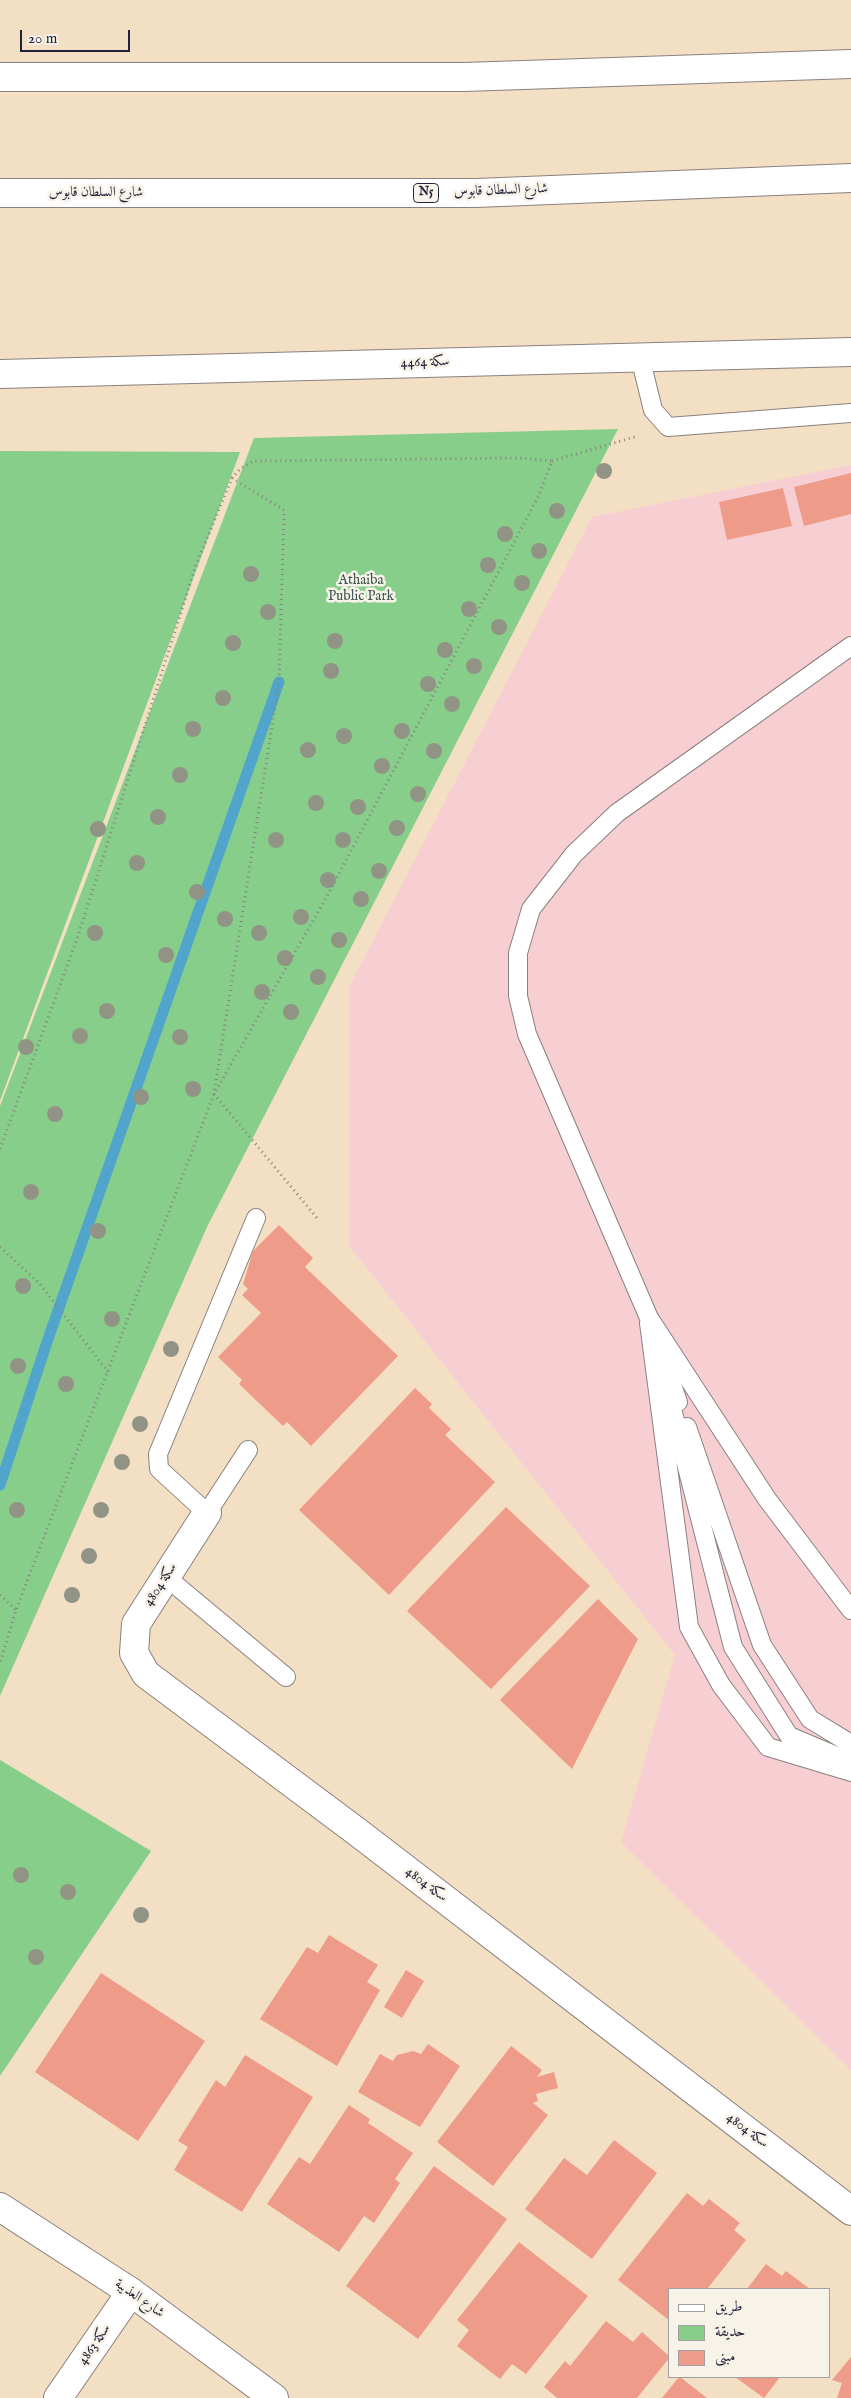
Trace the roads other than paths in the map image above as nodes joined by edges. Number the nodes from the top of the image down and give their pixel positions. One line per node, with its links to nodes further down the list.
1 (851, 64): 2 (main road)
2 (0, 77)
3 (851, 178): 4 (main road, شارع السلطان قابوس / N5)
4 (0, 193)
5 (851, 352): 6 (main road, سكة 4464)
6 (640, 357): 7 (main road, سكة 4464); 8 (lane)
7 (0, 374)
8 (851, 412)
9 (851, 646): 11 (lane)
10 (256, 1218): 13 (lane)
11 (648, 1318): 15 (lane); 17 (lane); 18 (lane); 19 (lane)
12 (248, 1450): 13 (lane)
13 (207, 1513): 14 (main road, سكة 4804)
14 (166, 1577): 16 (lane); 21 (main road, سكة 4804)
15 (851, 1610)
16 (286, 1677)
17 (851, 1744)
18 (851, 1762)
19 (851, 1772)
20 (0, 2207): 22 (main road, شارع العذيبة)
21 (851, 2211)
22 (131, 2292): 23 (main road, سكة 4863); 24 (main road, شارع العذيبة)
23 (58, 2398)
24 (274, 2398)

